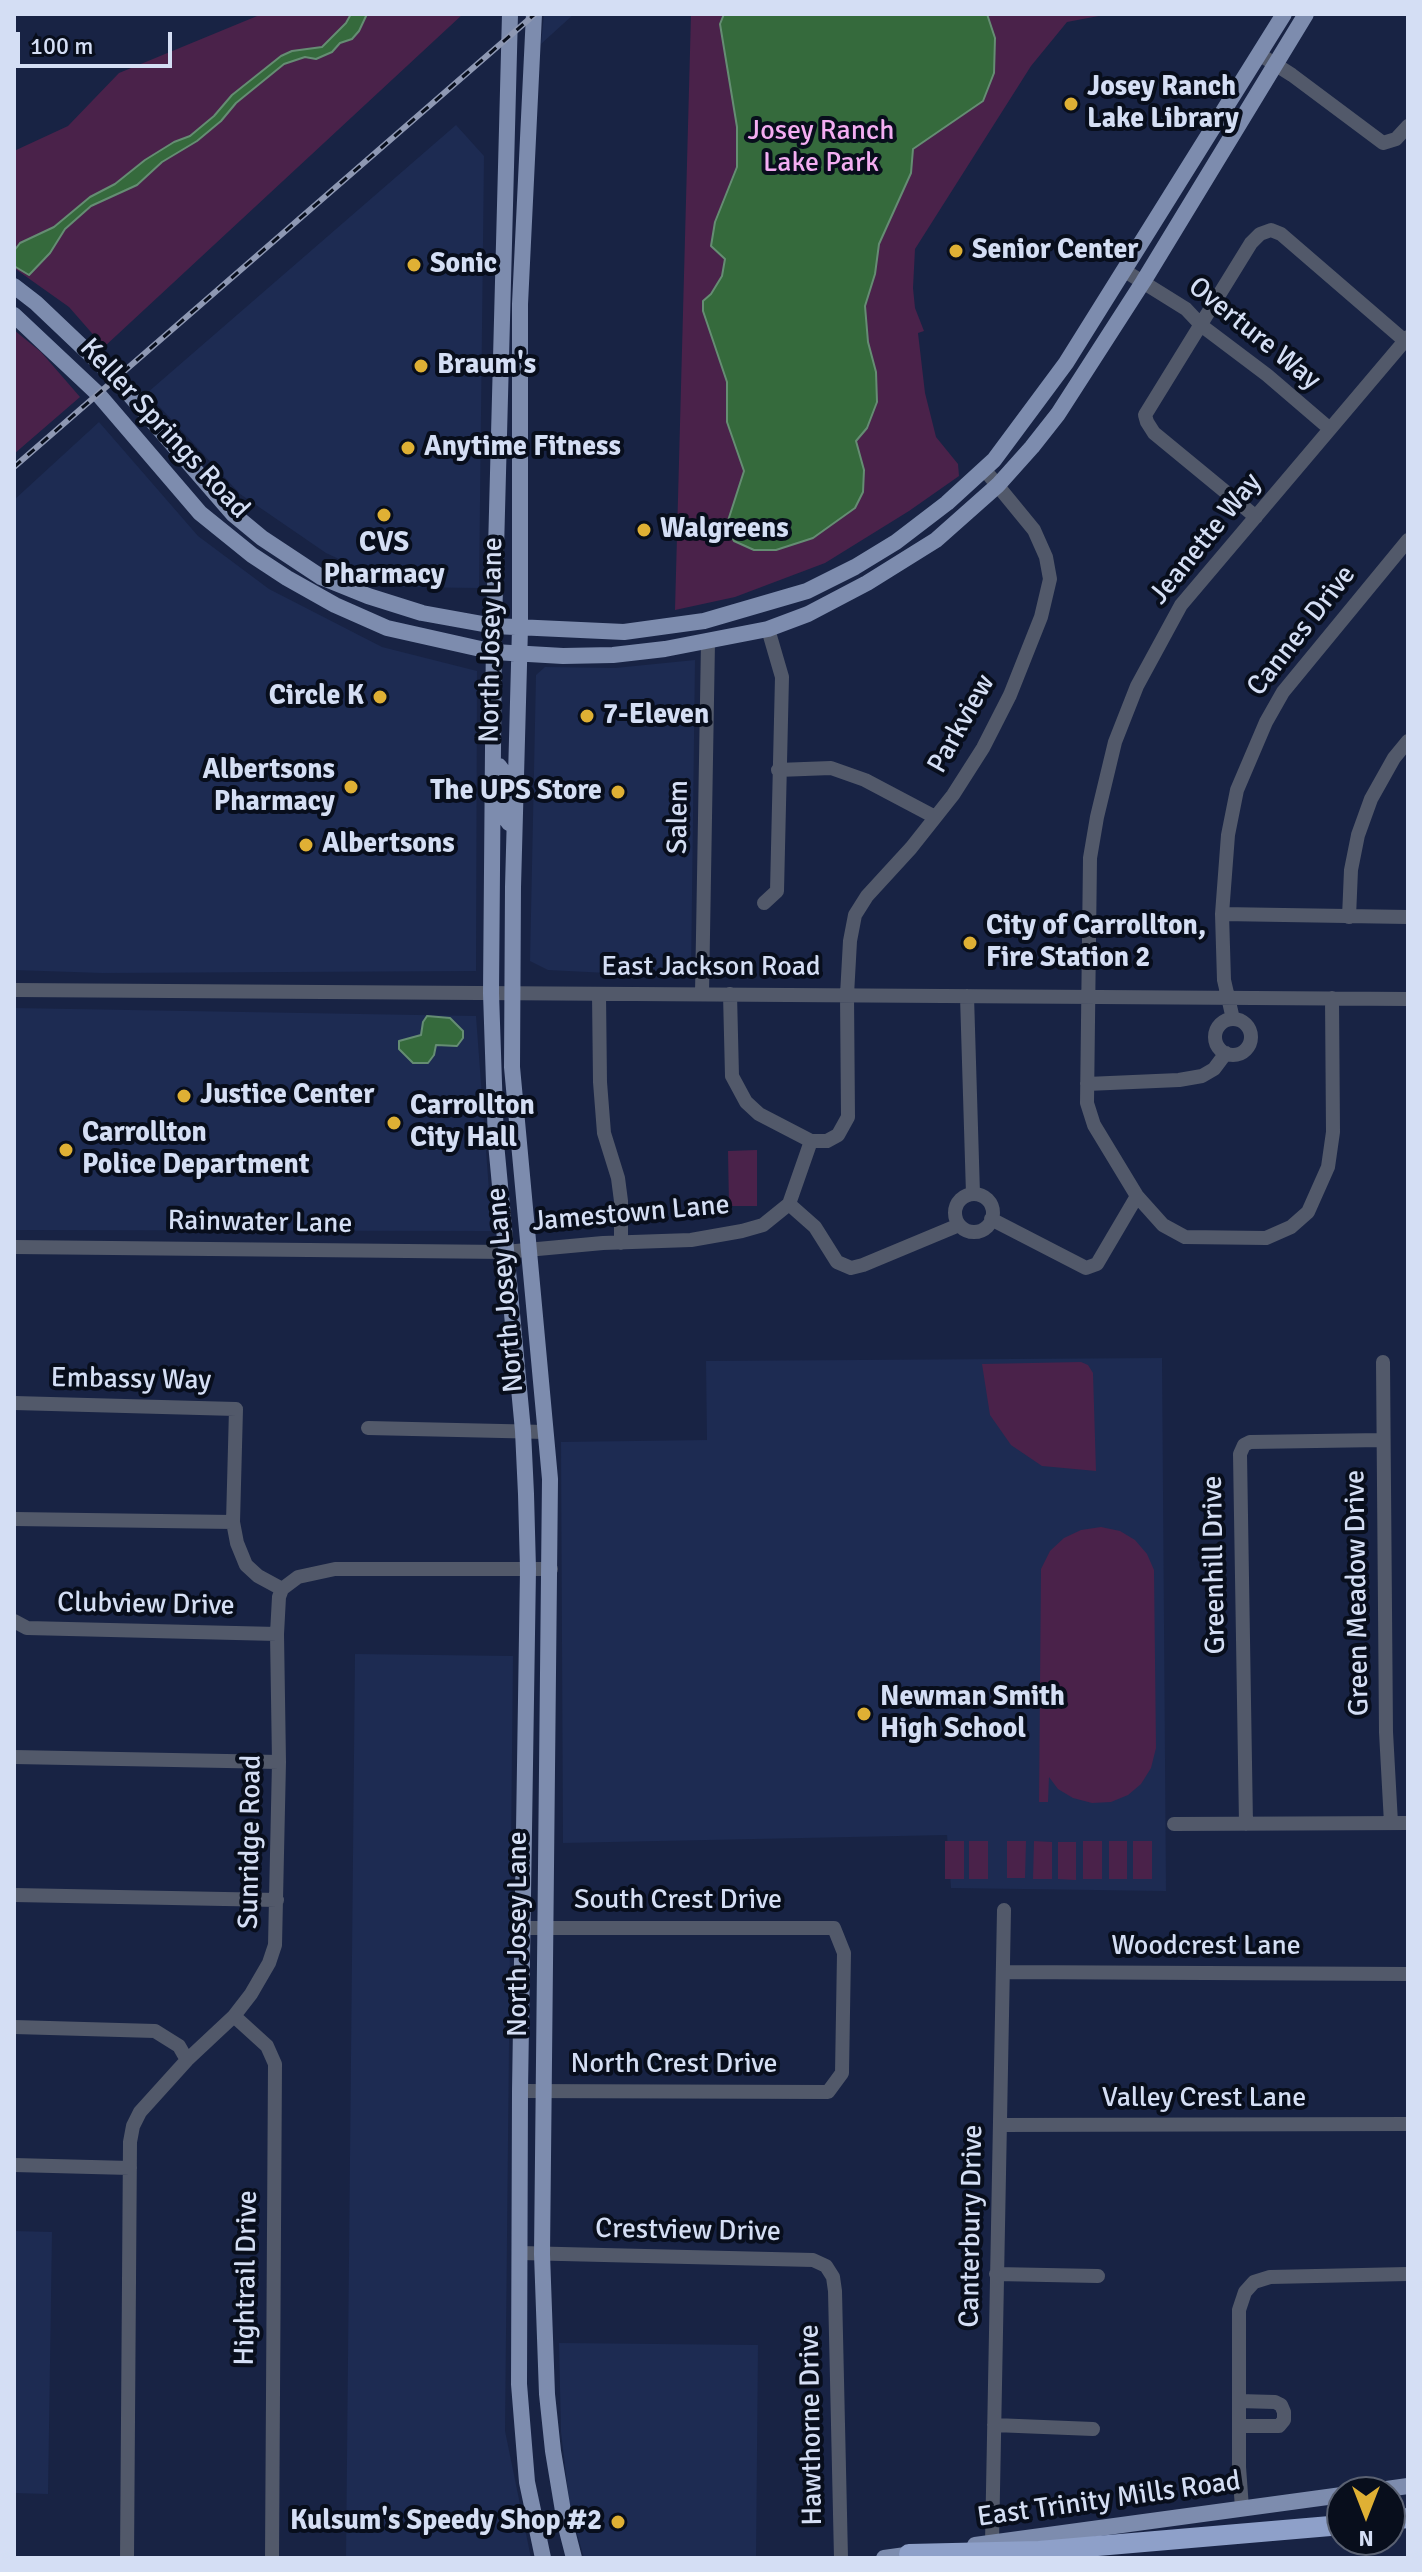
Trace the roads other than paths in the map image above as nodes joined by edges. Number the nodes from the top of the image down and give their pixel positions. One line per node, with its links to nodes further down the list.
1 (510, 14): 7 (main road, North Josey Lane)
2 (534, 14): 9 (main road, North Josey Lane)
3 (1284, 14): 5 (main road, Keller Springs Road)
4 (1306, 14): 6 (main road, Keller Springs Road)
5 (1259, 54): 6 (street); 10 (main road, Keller Springs Road)
6 (1275, 65): 8 (street); 11 (main road, Keller Springs Road)
7 (508, 96): 9 (main road); 24 (main road, North Josey Lane)
8 (1408, 126)
9 (526, 182): 25 (main road, North Josey Lane)
10 (1125, 271): 11 (street, Overture Way); 19 (main road, Keller Springs Road)
11 (1143, 282): 14 (street, Overture Way); 20 (main road, Keller Springs Road)
12 (14, 286): 18 (main road, Keller Springs Road)
13 (14, 315): 17 (main road, Keller Springs Road)
14 (1202, 326): 15 (street); 16 (street, Overture Way); 21 (street)
15 (1407, 339): 16 (street, Jeanette Way)
16 (1330, 429): 21 (street, Jeanette Way)
17 (127, 431): 18 (main road); 28 (main road, Keller Springs Road)
18 (180, 454): 24 (main road, Keller Springs Road)
19 (984, 469): 20 (street, Parkview); 23 (main road, Keller Springs Road)
20 (998, 485): 26 (main road, Keller Springs Road); 33 (street, Parkview)
21 (1256, 517): 49 (street, Jeanette Way)
22 (1408, 540): 38 (street, Cannes Drive)
23 (704, 621): 25 (main road, Keller Springs Road); 27 (main road)
24 (494, 626): 25 (main road, Keller Springs Road); 28 (main road, North Josey Lane)
25 (520, 628): 29 (main road, North Josey Lane)
26 (768, 629): 27 (main road, Keller Springs Road); 32 (street)
27 (708, 642): 29 (main road, Keller Springs Road); 45 (street, Salem)
28 (494, 652): 29 (main road, Keller Springs Road); 31 (main road, North Josey Lane)
29 (518, 653): 34 (main road, North Josey Lane)
30 (1408, 741): 39 (street)
31 (492, 757): 34 (main road); 35 (main road, North Josey Lane)
32 (778, 770): 33 (street); 37 (street)
33 (935, 817): 47 (street, Parkview)
34 (514, 826): 36 (main road, North Josey Lane)
35 (491, 828): 36 (main road); 42 (main road, North Josey Lane)
36 (513, 887): 43 (main road, North Josey Lane)
37 (764, 903)
38 (1222, 914): 39 (street); 50 (street, Cannes Drive)
39 (1349, 917): 40 (street)
40 (1408, 917)
41 (14, 990): 42 (street, East Jackson Road)
42 (491, 993): 43 (street, East Jackson Road); 65 (main road, North Josey Lane)
43 (512, 993): 44 (street, East Jackson Road); 64 (main road, North Josey Lane)
44 (599, 994): 45 (street, East Jackson Road); 62 (street)
45 (702, 994): 46 (street, East Jackson Road)
46 (730, 994): 47 (street, East Jackson Road); 56 (street)
47 (847, 995): 48 (street, East Jackson Road); 56 (street, Parkview)
48 (967, 996): 49 (street, East Jackson Road); 57 (street)
49 (1087, 997): 50 (street, East Jackson Road); 55 (street, Jeanette Way)
50 (1229, 997): 51 (street, East Jackson Road); 53 (street, Cannes Drive)
51 (1332, 998): 52 (street, East Jackson Road); 58 (street, Jeanette Way)
52 (1408, 999)
53 (1233, 1019): 54 (street); 54 (street)
54 (1226, 1053): 55 (street)
55 (1087, 1084): 58 (street, Jeanette Way)
56 (811, 1141): 59 (street)
57 (973, 1194): 60 (street); 61 (street)
58 (1137, 1196): 60 (street)
59 (789, 1204): 61 (street); 62 (street, Jamestown Lane)
60 (991, 1219): 61 (street)
61 (959, 1225)
62 (621, 1243): 64 (street, Jamestown Lane)
63 (14, 1247): 65 (street, Rainwater Lane)
64 (528, 1250): 65 (street, Jamestown Lane); 70 (main road, North Josey Lane)
65 (505, 1252): 69 (main road, North Josey Lane)
66 (1383, 1362): 71 (street, Green Meadow Drive)
67 (14, 1403): 73 (street, Embassy Way)
68 (368, 1428): 69 (street)
69 (523, 1431): 70 (street); 74 (main road, North Josey Lane)
70 (546, 1432): 75 (main road, North Josey Lane)
71 (1382, 1440): 81 (street, Green Meadow Drive); 84 (street, Greenhill Drive)
72 (14, 1519): 73 (street)
73 (233, 1522): 76 (street, Embassy Way)
74 (528, 1569): 75 (street); 76 (street); 89 (main road, North Josey Lane)
75 (551, 1569): 88 (main road, North Josey Lane)
76 (282, 1589): 78 (street, Sunridge Road)
77 (14, 1621): 78 (street, Clubview Drive)
78 (277, 1634): 80 (street, Sunridge Road)
79 (14, 1757): 80 (street)
80 (279, 1762): 86 (street, Sunridge Road)
81 (1391, 1823): 82 (street); 84 (street)
82 (1408, 1823)
83 (1174, 1824): 84 (street)
84 (1246, 1824)
85 (14, 1895): 86 (street)
86 (277, 1900): 92 (street, Sunridge Road)
87 (1004, 1910): 90 (street, Canterbury Drive)
88 (547, 1927): 89 (street, South Crest Drive); 96 (main road, North Josey Lane); 97 (street, South Crest Drive)
89 (522, 1928): 95 (main road, North Josey Lane)
90 (1004, 1972): 91 (street, Woodcrest Lane); 99 (street, Canterbury Drive)
91 (1408, 1974)
92 (234, 2016): 94 (street, Sunridge Road); 120 (street, Hightrail Drive)
93 (14, 2027): 94 (street)
94 (187, 2060): 101 (street, Sunridge Road)
95 (520, 2091): 96 (street, North Crest Drive); 102 (main road, North Josey Lane)
96 (544, 2091): 97 (street, North Crest Drive); 103 (main road, North Josey Lane)
97 (828, 2092)
98 (1408, 2124): 99 (street, Valley Crest Lane)
99 (1001, 2125): 104 (street, Canterbury Drive)
100 (14, 2165): 101 (street)
101 (130, 2168): 119 (street, Sunridge Road)
102 (520, 2253): 103 (street, Crestview Drive); 110 (main road, North Josey Lane)
103 (542, 2254): 107 (street, Crestview Drive); 109 (main road, North Josey Lane)
104 (996, 2274): 106 (street); 111 (street, Canterbury Drive)
105 (1408, 2274): 108 (street)
106 (1098, 2276)
107 (835, 2291): 123 (street, Hawthorne Drive)
108 (1239, 2401): 112 (street); 112 (street)
109 (549, 2418): 110 (main road); 122 (main road, North Josey Lane)
110 (521, 2419): 121 (main road, North Josey Lane)
111 (994, 2425): 113 (street); 117 (street, Canterbury Drive)
112 (1239, 2426): 115 (street)
113 (1093, 2429)
114 (1326, 2497): 115 (main road, East Trinity Mills Road)
115 (1242, 2508): 117 (main road, East Trinity Mills Road)
116 (1326, 2526): 118 (highway)
117 (992, 2543): 118 (main road, East Trinity Mills Road)
118 (909, 2554): 124 (main road, East Trinity Mills Road)
119 (127, 2558)
120 (272, 2558)
121 (543, 2558)
122 (574, 2558)
123 (841, 2558)
124 (884, 2558)

